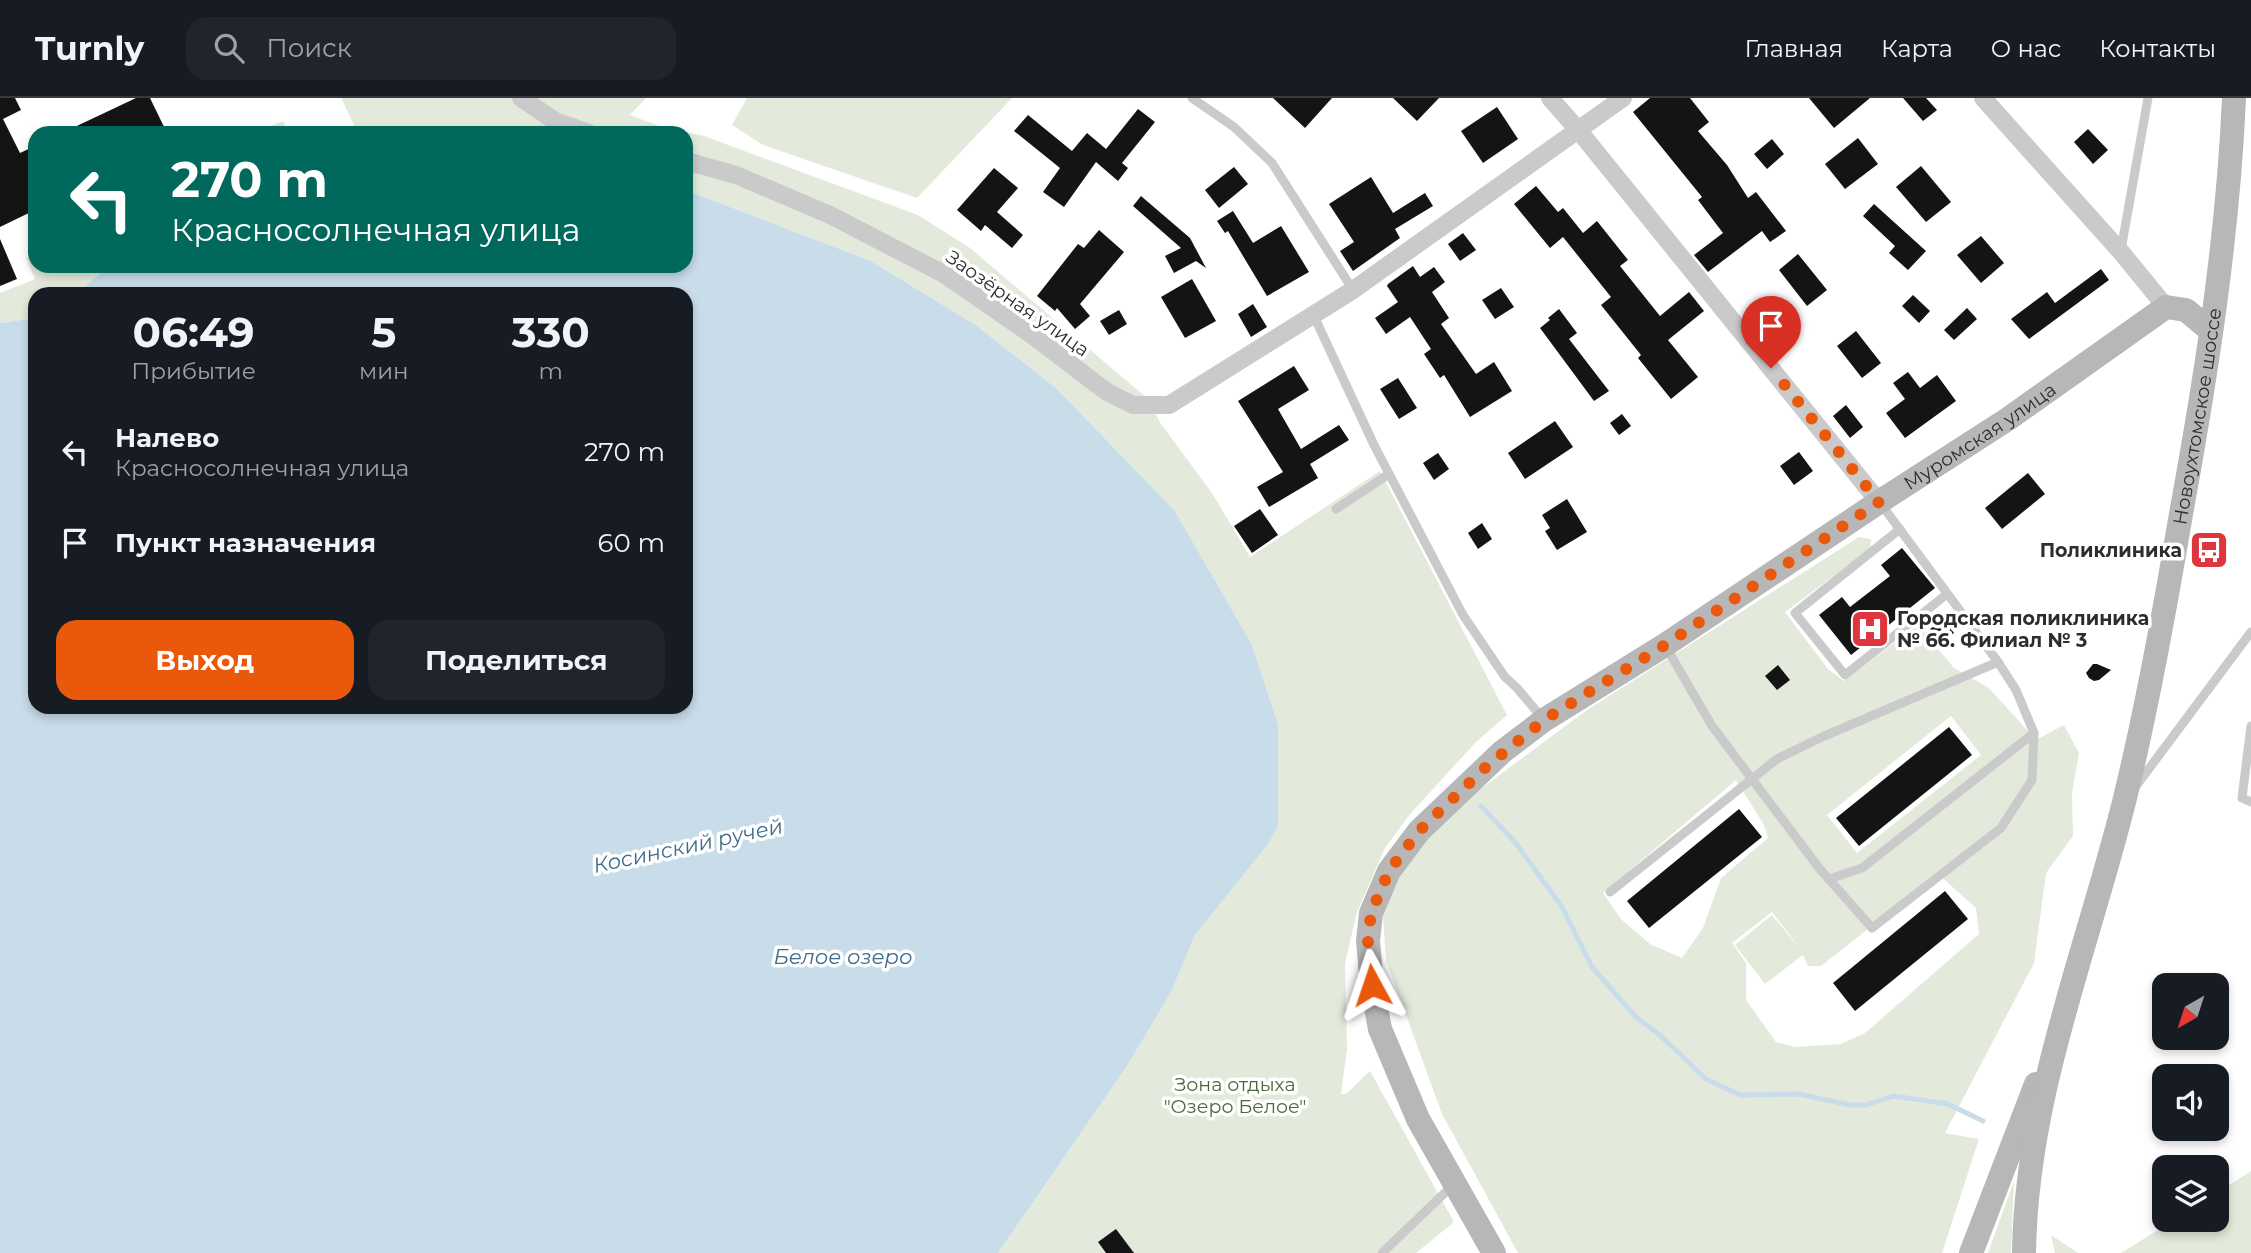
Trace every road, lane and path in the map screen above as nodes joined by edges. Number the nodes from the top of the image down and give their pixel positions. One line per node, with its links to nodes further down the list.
1 (521, 98): 8 (street)
2 (1192, 98): 12 (lane)
3 (1549, 98): 9 (street)
4 (1623, 98): 9 (street, Заозёрная улица)
5 (1983, 98): 11 (street)
6 (2148, 98): 11 (lane)
7 (2234, 98): 15 (main road, Новоухтомское шоссе)
8 (569, 126)
9 (1579, 131): 12 (street, Заозёрная улица); 17 (street)
10 (693, 163): 14 (street, Заозёрная улица)
11 (2121, 252): 13 (street)
12 (1353, 290): 14 (street, Заозёрная улица)
13 (2166, 307): 15 (main road); 17 (main road, Муромская улица)
14 (1313, 314): 16 (lane)
15 (2211, 331): 28 (main road, Новоухтомское шоссе)
16 (1389, 474): 18 (lane); 24 (lane)
17 (1879, 502): 19 (lane); 22 (main road, Муромская улица)
18 (1336, 509)
19 (1900, 529): 20 (lane); 20 (lane)
20 (1947, 594): 23 (lane)
21 (2251, 632): 28 (lane)
22 (1665, 645): 24 (main road, Муромская улица); 27 (lane)
23 (1998, 662): 26 (lane); 27 (lane)
24 (1544, 720): 33 (main road, Муромская улица)
25 (2251, 726): 29 (lane)
26 (2034, 733): 30 (lane); 30 (lane)
27 (1752, 779): 30 (lane); 31 (lane)
28 (2124, 801): 32 (main road, Новоухтомское шоссе)
29 (2251, 802)
30 (1829, 879)
31 (1610, 892)
32 (2063, 1014): 36 (main road, Новоухтомское шоссе); 37 (main road, Новоухтомское шоссе)
33 (1454, 1184): 34 (lane); 35 (main road, Муромская улица)
34 (1382, 1253)
35 (1494, 1253)
36 (1971, 1253)
37 (2024, 1253)

